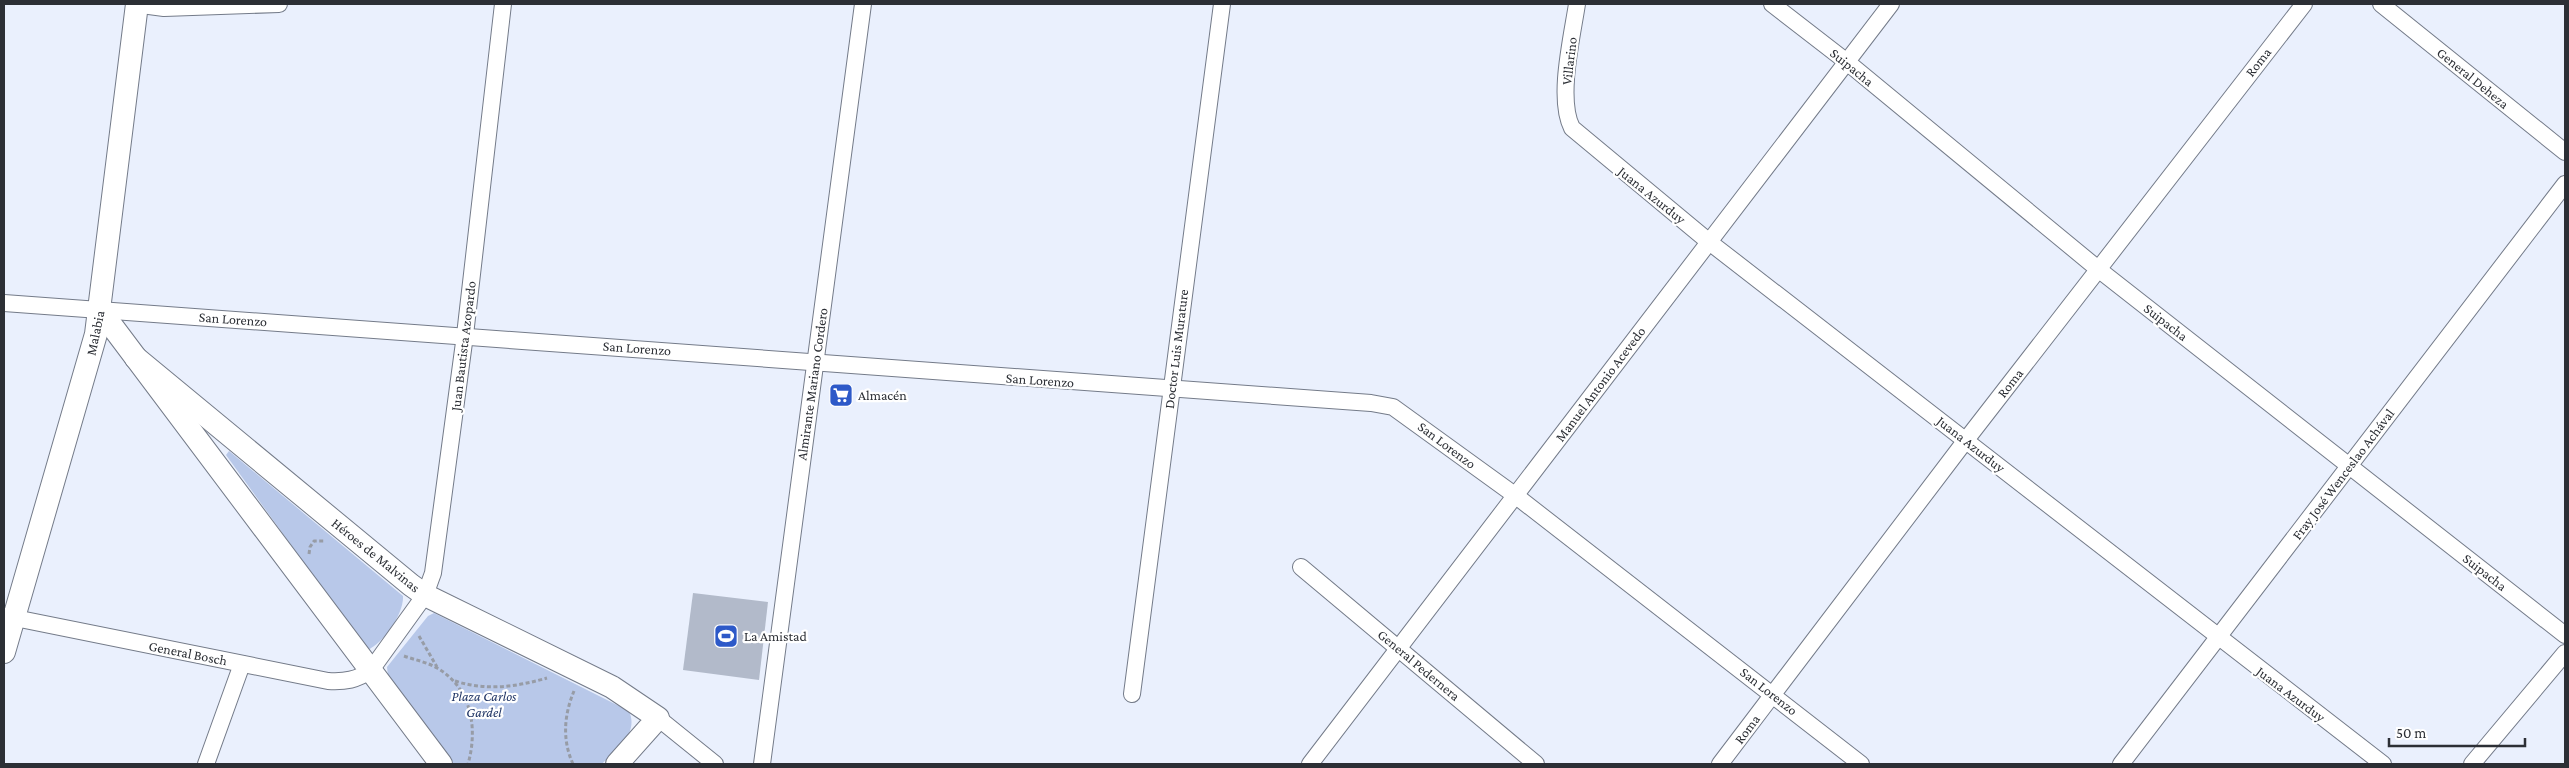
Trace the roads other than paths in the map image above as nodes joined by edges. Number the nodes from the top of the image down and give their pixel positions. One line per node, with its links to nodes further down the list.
1 (136, 4): 2 (street); 18 (street, Malabia)
2 (279, 4)
3 (503, 4): 19 (street, Juan Bautista Azopardo)
4 (863, 4): 21 (street, Almirante Mariano Cordero)
5 (1222, 4): 22 (street, Doctor Luis Murature)
6 (1577, 4): 12 (street, Villarino)
7 (1772, 4): 11 (street, Suipacha)
8 (1891, 4): 11 (street, Manuel Antonio Acevedo)
9 (2304, 4): 16 (street, Roma)
10 (2381, 4): 13 (street, General Deheza)
11 (1847, 62): 15 (street, Manuel Antonio Acevedo); 16 (street, Suipacha)
12 (1566, 118): 15 (street, Juana Azurduy)
13 (2565, 152)
14 (2565, 184): 24 (street, Fray José Wenceslao Achával)
15 (1708, 241): 23 (street, Juana Azurduy); 25 (street, Manuel Antonio Acevedo)
16 (2098, 269): 23 (street, Roma); 24 (street, Suipacha)
17 (4, 303): 18 (street, San Lorenzo)
18 (100, 310): 19 (street, San Lorenzo); 20 (street, Héroes de Malvinas); 28 (street, Malabia)
19 (464, 335): 21 (street, San Lorenzo); 27 (street, Juan Bautista Azopardo)
20 (136, 358): 27 (street, Héroes de Malvinas); 35 (street, Héroes de Malvinas)
21 (815, 362): 22 (street, San Lorenzo); 43 (street, Almirante Mariano Cordero)
22 (1171, 390): 25 (street, San Lorenzo); 36 (street, Doctor Luis Murature)
23 (1966, 440): 30 (street, Juana Azurduy); 37 (street, Roma)
24 (2349, 465): 29 (street, Suipacha); 30 (street, Fray José Wenceslao Achával)
25 (1516, 496): 31 (street, Manuel Antonio Acevedo); 37 (street, San Lorenzo)
26 (1301, 568): 31 (street, General Pedernera)
27 (425, 595): 35 (street, Juan Bautista Azopardo); 38 (street, Héroes de Malvinas)
28 (9, 617): 32 (street, Malabia); 34 (street, General Bosch)
29 (2565, 635)
30 (2217, 638): 48 (street, Fray José Wenceslao Achával); 49 (street, Juana Azurduy)
31 (1399, 649): 44 (street, Manuel Antonio Acevedo); 45 (street, General Pedernera)
32 (4, 652)
33 (2565, 653): 50 (street)
34 (242, 664): 35 (street, General Bosch); 39 (street)
35 (370, 670): 40 (street, Héroes de Malvinas)
36 (1132, 694)
37 (1773, 694): 46 (street, Roma); 47 (street, San Lorenzo)
38 (658, 718): 41 (street); 42 (street, Héroes de Malvinas)
39 (206, 764)
40 (441, 764)
41 (617, 764)
42 (715, 764)
43 (762, 764)
44 (1310, 764)
45 (1536, 764)
46 (1720, 764)
47 (1861, 764)
48 (2121, 764)
49 (2383, 764)
50 (2472, 764)

